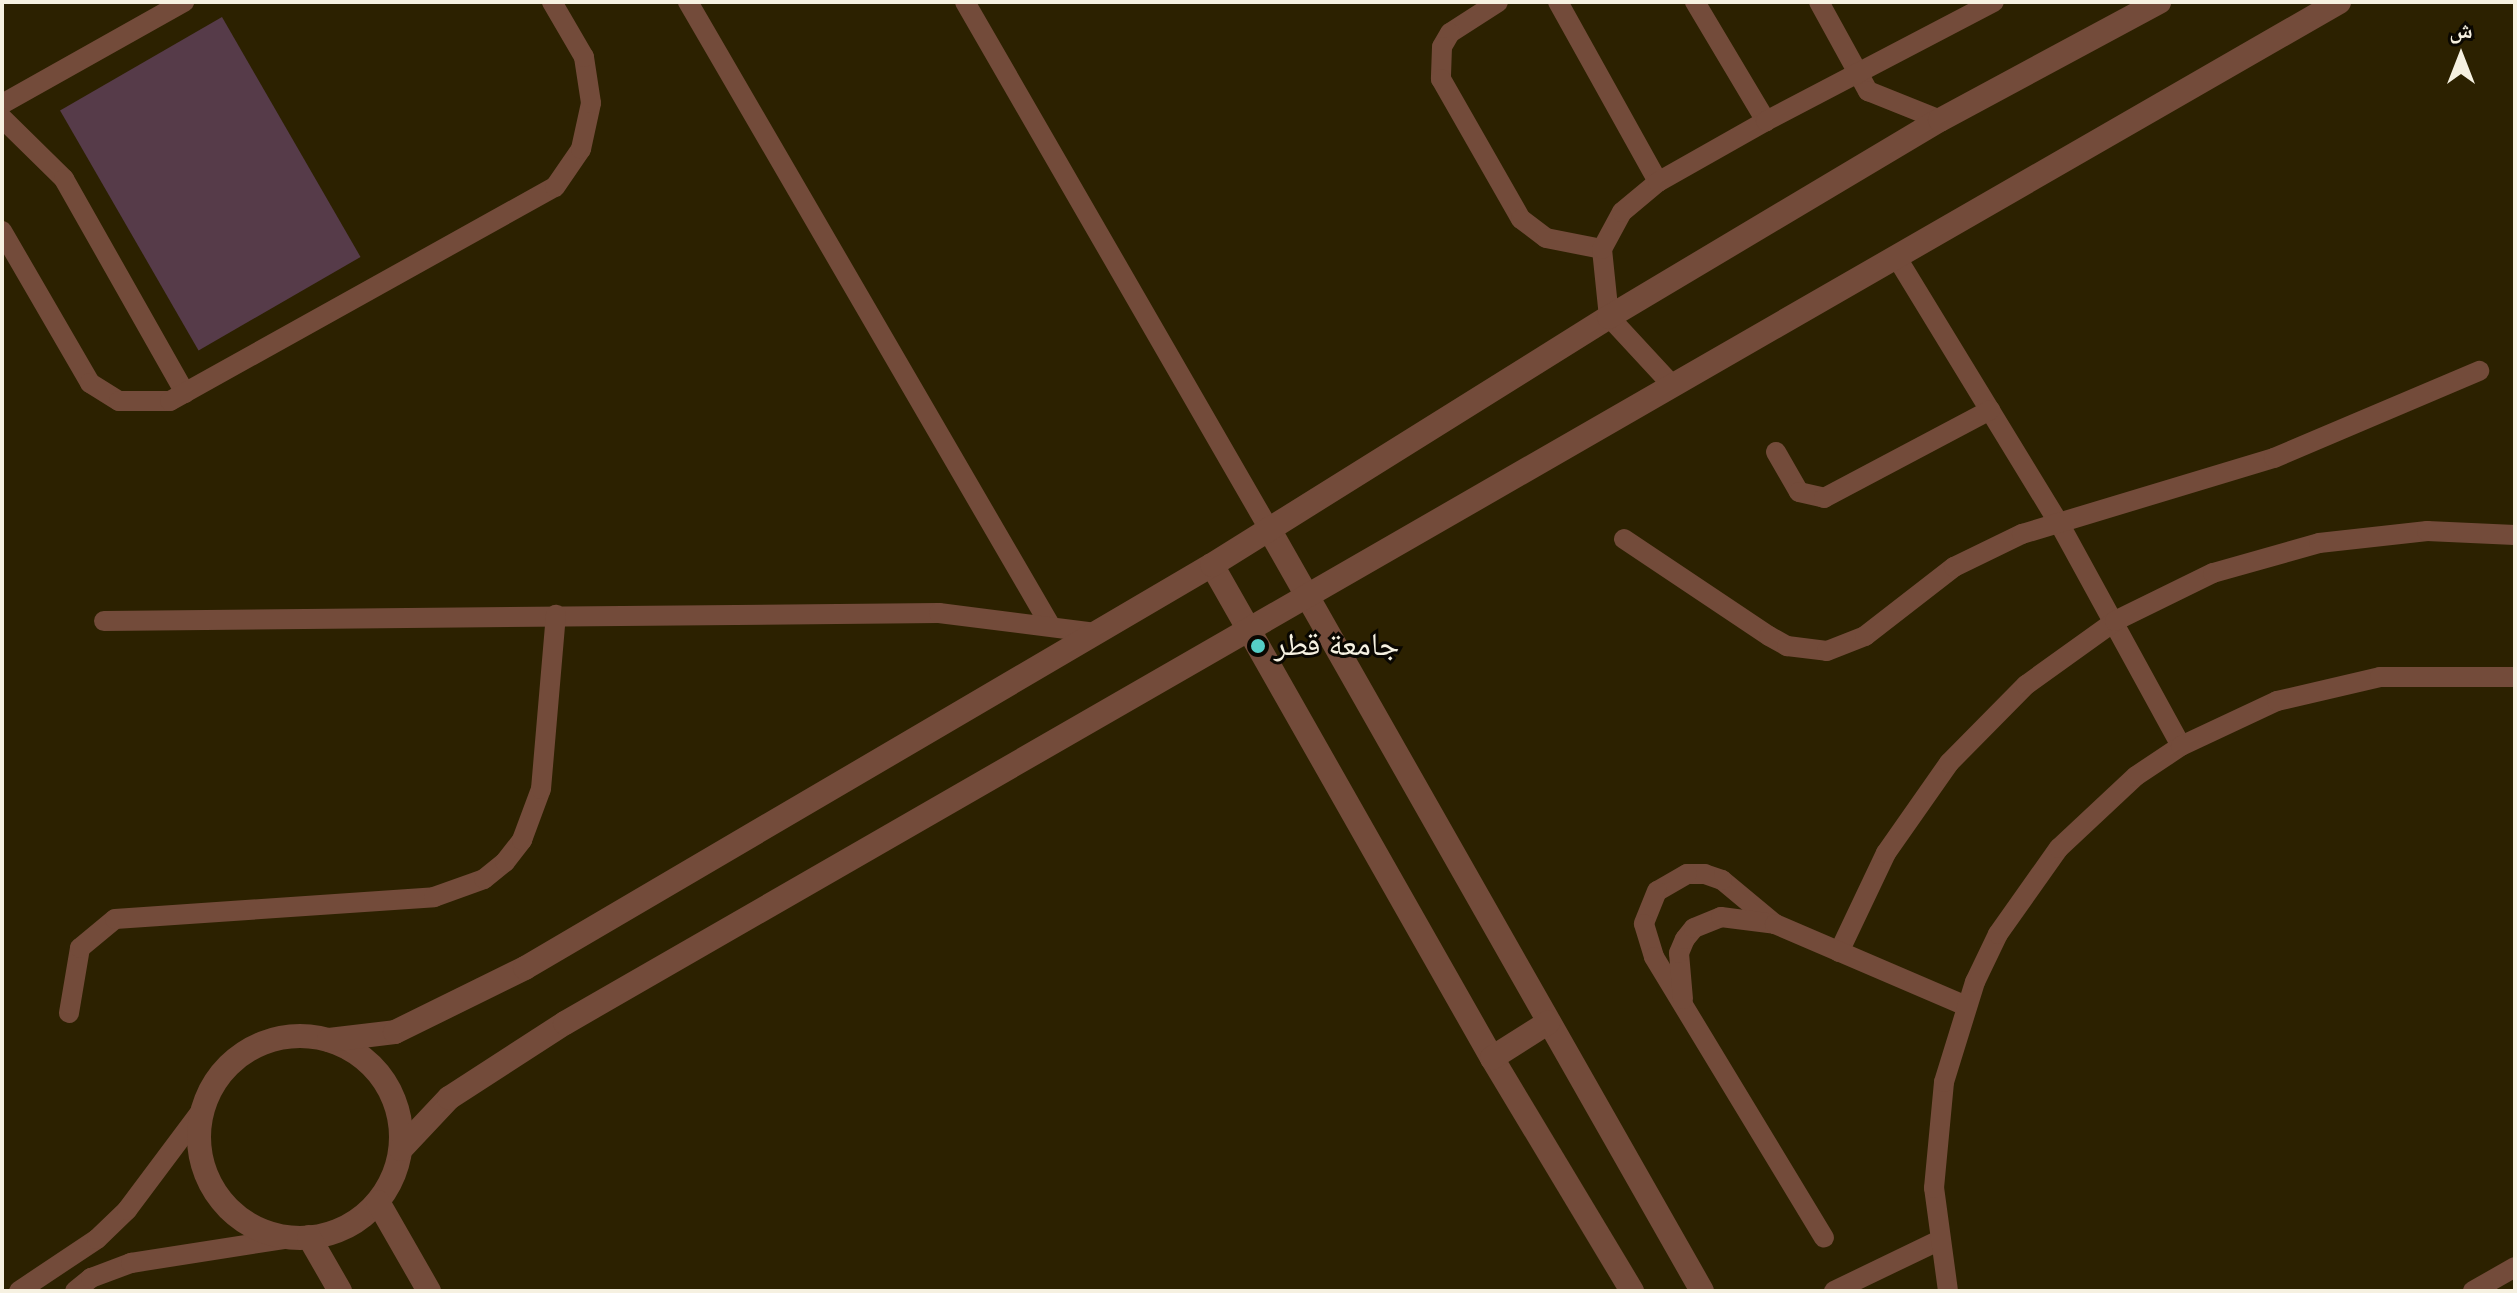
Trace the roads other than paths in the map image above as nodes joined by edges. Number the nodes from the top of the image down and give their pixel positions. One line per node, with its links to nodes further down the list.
1 (184, 2): 13 (lane)
2 (552, 2): 24 (lane)
3 (688, 2): 36 (lane)
4 (965, 2): 28 (lane)
5 (1498, 2): 19 (lane)
6 (1558, 2): 17 (lane)
7 (1695, 2): 16 (lane)
8 (1819, 2): 12 (lane)
9 (1994, 2): 12 (lane)
10 (2159, 2): 15 (street)
11 (2339, 2): 20 (street)
12 (1857, 76): 15 (lane); 16 (lane)
13 (2, 104)
14 (2, 118): 24 (lane)
15 (1940, 120): 21 (street)
16 (1766, 121): 17 (lane)
17 (1658, 182): 19 (lane)
18 (2, 231): 24 (lane)
19 (1602, 249): 21 (lane)
20 (1897, 258): 23 (street); 25 (lane)
21 (1609, 317): 23 (lane); 28 (street)
22 (2479, 371): 27 (lane)
23 (1673, 386): 32 (street)
24 (185, 393)
25 (1990, 410): 26 (lane); 27 (lane)
26 (1776, 452)
27 (2059, 523): 30 (lane); 35 (lane)
28 (1269, 529): 31 (street); 32 (street)
29 (2515, 535): 35 (lane)
30 (1624, 539)
31 (1212, 565): 37 (street); 38 (street)
32 (1307, 596): 37 (street); 46 (street)
33 (556, 615): 34 (lane); 36 (lane); 45 (lane)
34 (104, 621)
35 (2115, 621): 40 (lane); 42 (lane)
36 (1050, 625): 38 (lane)
37 (1251, 629): 48 (street); 50 (street)
38 (1098, 633): 47 (street)
39 (2515, 677): 40 (lane)
40 (2181, 746): 44 (lane)
41 (1775, 924): 42 (lane); 43 (lane); 43 (lane)
42 (1839, 952): 44 (lane)
43 (1684, 1003): 53 (lane)
44 (1966, 1006): 54 (lane)
45 (69, 1013)
46 (1549, 1022): 48 (street); 62 (street)
47 (329, 1040): 49 (street); 50 (street)
48 (1492, 1058): 61 (street)
49 (204, 1107): 52 (street); 57 (lane)
50 (401, 1149): 51 (street)
51 (378, 1202): 52 (street); 60 (street)
52 (300, 1238): 58 (lane); 59 (street)
53 (1824, 1238)
54 (1938, 1241): 56 (lane); 63 (lane)
55 (2515, 1267): 64 (lane)
56 (1944, 1289)
57 (19, 1291)
58 (75, 1291)
59 (340, 1291)
60 (429, 1291)
61 (1632, 1291)
62 (1702, 1291)
63 (1834, 1291)
64 (2473, 1291)

